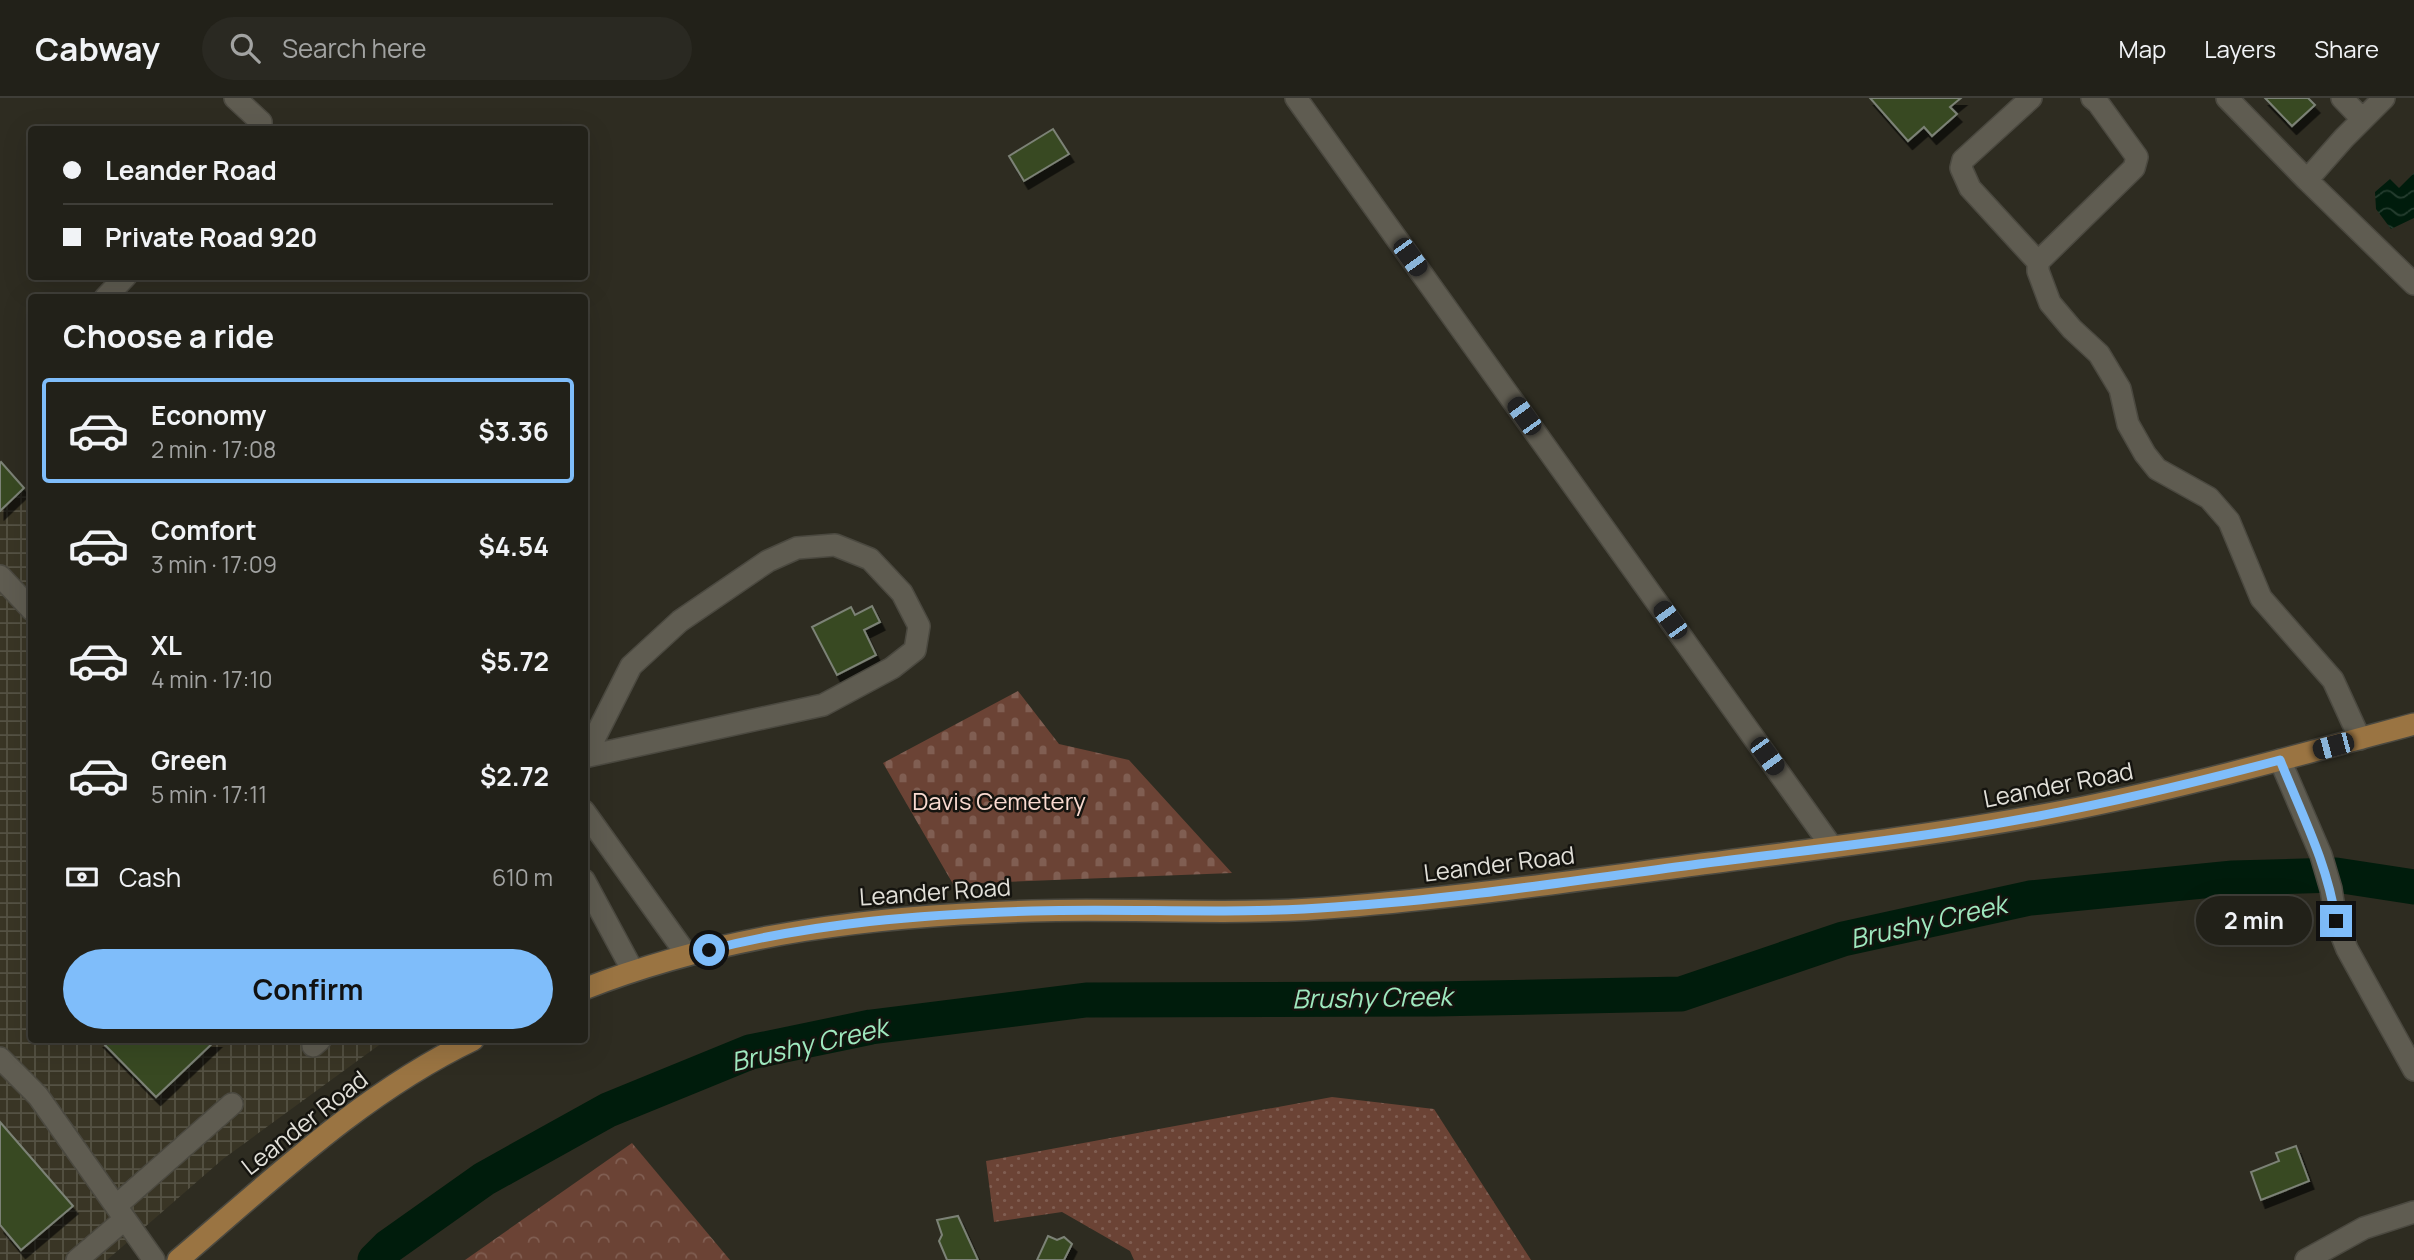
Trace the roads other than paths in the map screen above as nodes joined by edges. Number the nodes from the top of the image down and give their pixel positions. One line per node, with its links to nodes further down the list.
1 (235, 98): 9 (street)
2 (1296, 98): 23 (street)
3 (2031, 98): 11 (street)
4 (2092, 98): 11 (street)
5 (2227, 98): 10 (street)
6 (2342, 98): 8 (street)
7 (2384, 98): 8 (street)
8 (2362, 119): 10 (street)
9 (261, 126)
10 (2306, 180): 13 (street)
11 (2038, 261): 18 (street)
12 (123, 280): 14 (street)
13 (2414, 284)
14 (109, 294)
15 (0, 576): 16 (street)
16 (28, 606)
17 (2414, 724): 18 (main road, Leander Road)
18 (2360, 739): 21 (main road, Leander Road)
19 (588, 751): 20 (street)
20 (588, 756)
21 (2280, 760): 23 (main road, Leander Road); 30 (street)
22 (588, 817): 25 (street)
23 (1832, 847): 25 (main road, Leander Road)
24 (588, 887): 26 (street)
25 (687, 955): 26 (main road, Leander Road)
26 (633, 971): 27 (main road, Leander Road)
27 (588, 988)
28 (467, 1043): 36 (main road, Leander Road)
29 (0, 1058): 32 (street)
30 (2414, 1070)
31 (232, 1104): 32 (street)
32 (120, 1212): 34 (street); 35 (street)
33 (2414, 1212): 37 (street)
34 (77, 1260)
35 (154, 1260)
36 (178, 1260)
37 (2306, 1260)

